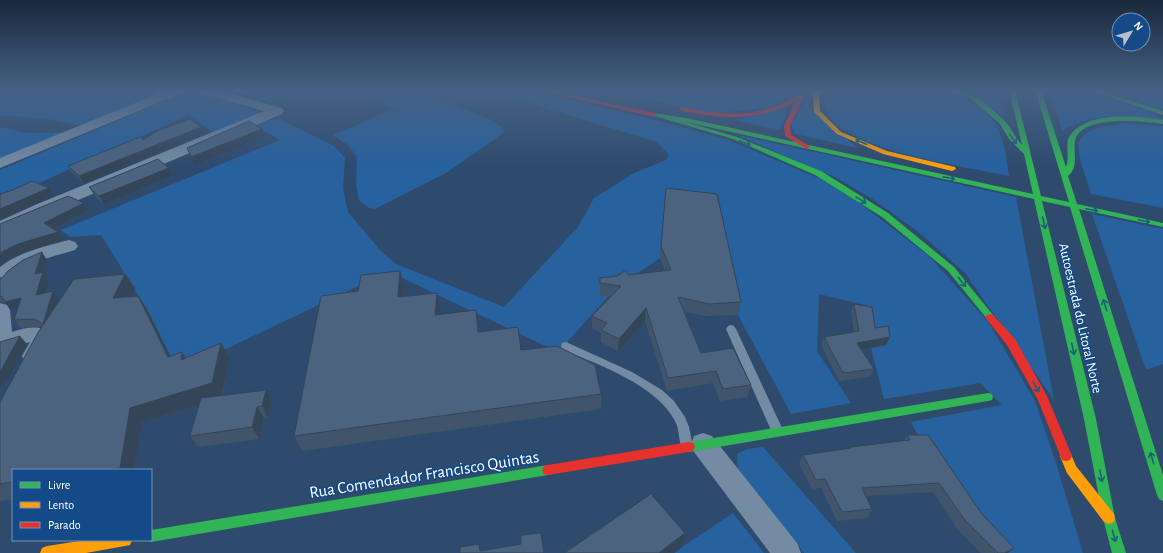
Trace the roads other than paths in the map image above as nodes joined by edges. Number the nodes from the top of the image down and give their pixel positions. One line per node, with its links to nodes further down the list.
1 (114, 116): 17 (street)
2 (265, 116): 22 (street)
3 (657, 116): 34 (main road, one-way to 34)
4 (659, 116): 15 (main road)
5 (695, 116): 14 (main road)
6 (713, 116): 7 (main road)
7 (747, 116)
8 (792, 116): 14 (main road)
9 (821, 116): 18 (main road, one-way to 9)
10 (995, 116): 16 (main road, one-way to 16)
11 (1019, 116): 16 (main road, Autoestrada do Litoral Norte)
12 (1046, 116): 19 (main road, Autoestrada do Litoral Norte)
13 (1163, 122): 19 (main road)
14 (788, 136): 15 (main road); 18 (main road)
15 (806, 147): 21 (main road, one-way to 21)
16 (1029, 157): 34 (main road, Autoestrada do Litoral Norte, one-way to 34)
17 (0, 163)
18 (952, 169): 20 (main road)
19 (1066, 177): 33 (main road, Autoestrada do Litoral Norte, one-way to 19)
20 (1155, 214)
21 (1163, 225)
22 (0, 228)
23 (69, 246): 24 (street)
24 (0, 280)
25 (0, 310): 27 (street)
26 (731, 329): 31 (lane)
27 (1, 343): 29 (street)
28 (566, 346): 32 (lane)
29 (24, 372)
30 (988, 397): 31 (main road, Rua Comendador Francisco Quintas)
31 (778, 432): 32 (main road, Rua Comendador Francisco Quintas)
32 (695, 445): 35 (main road, Rua Comendador Francisco Quintas); 38 (street)
33 (1163, 496)
34 (1109, 518): 39 (main road, Autoestrada do Litoral Norte, one-way to 39)
35 (152, 536)
36 (119, 541): 37 (main road)
37 (47, 553)
38 (787, 553)
39 (1119, 553)

